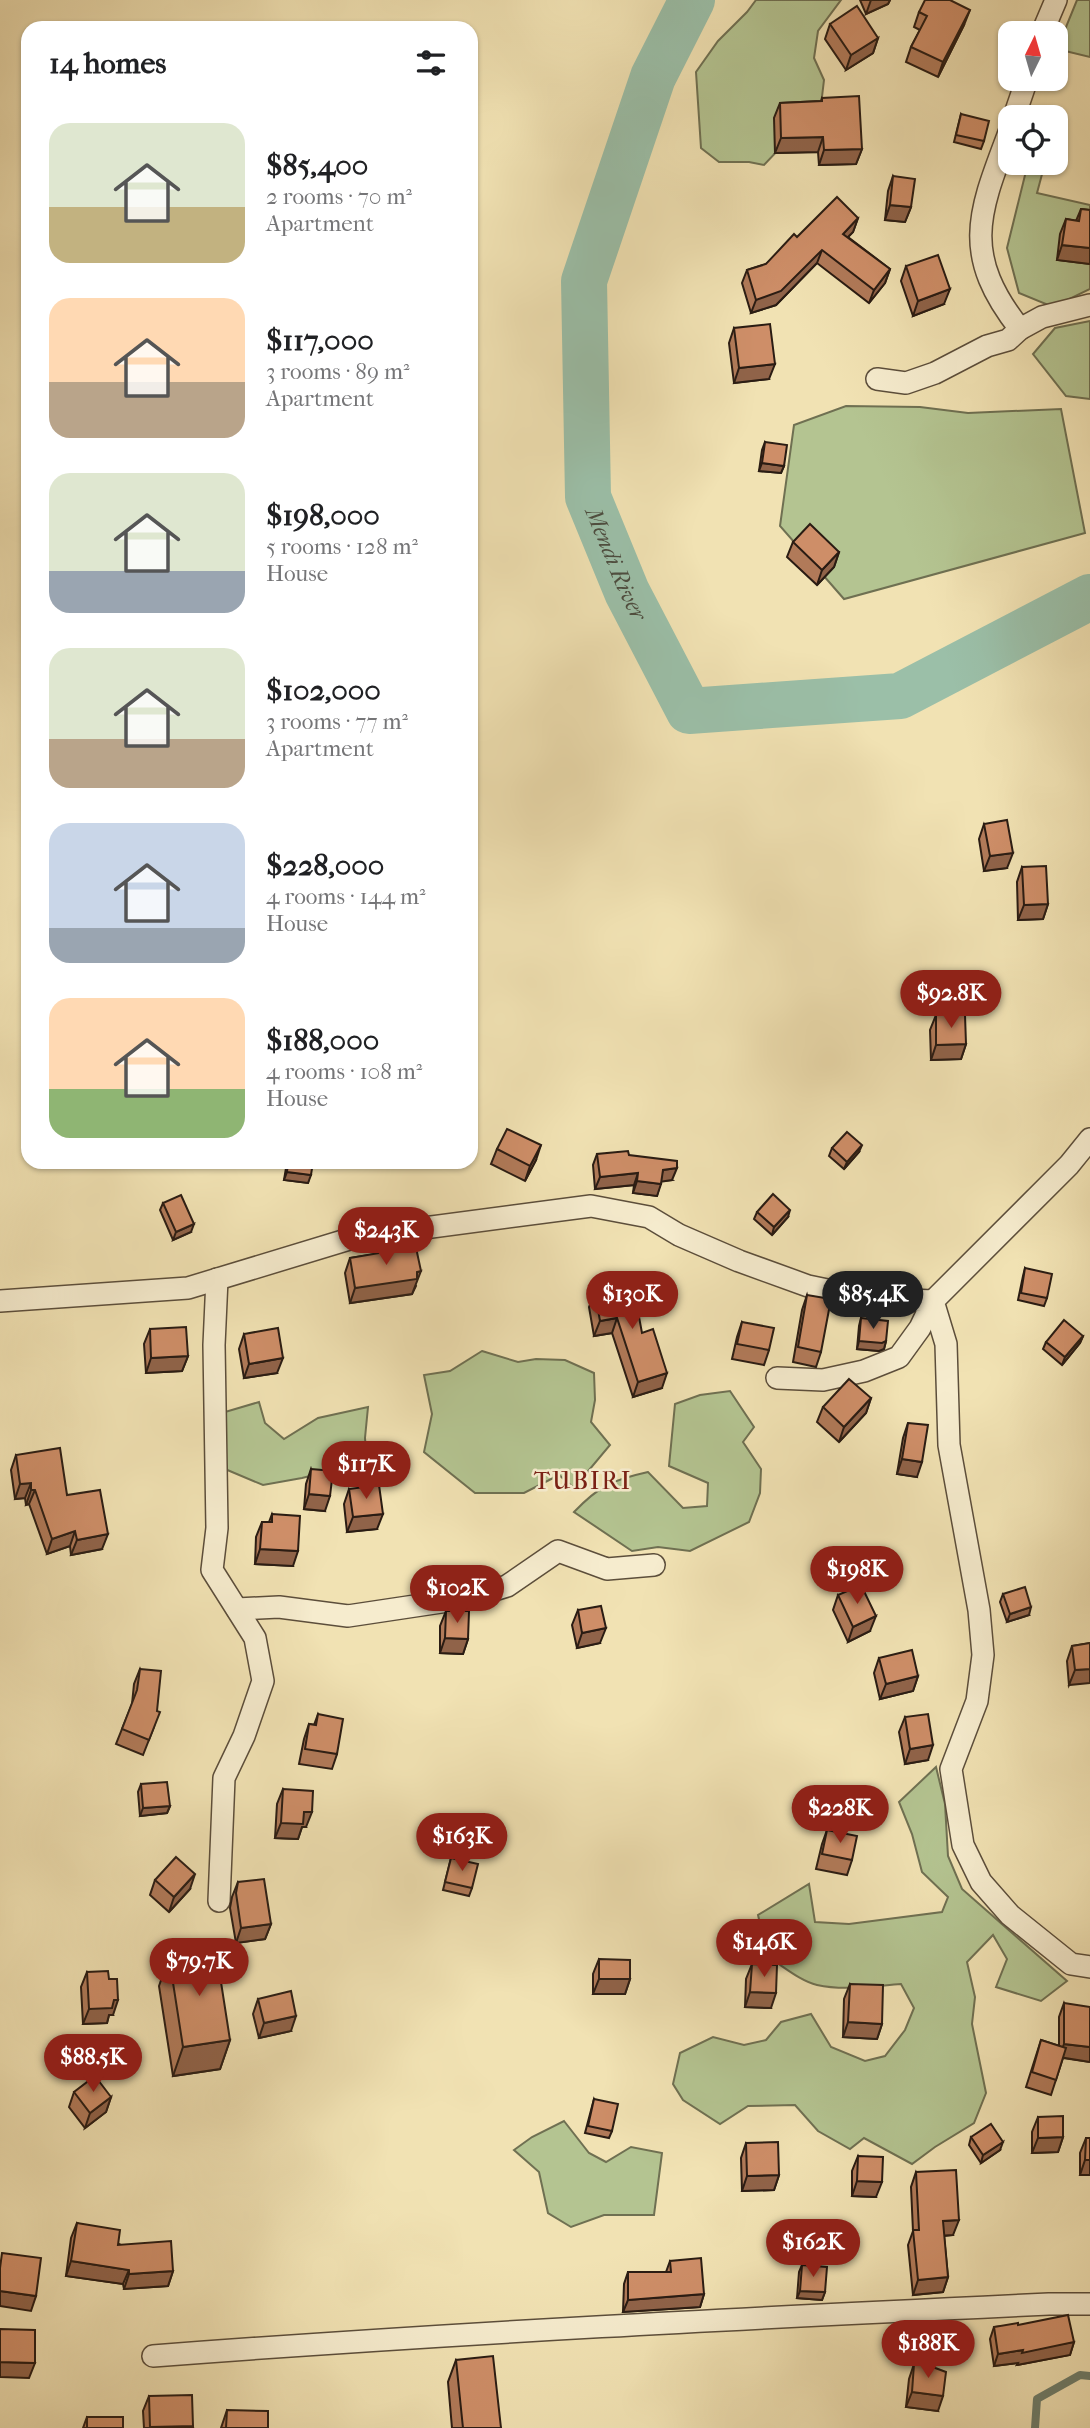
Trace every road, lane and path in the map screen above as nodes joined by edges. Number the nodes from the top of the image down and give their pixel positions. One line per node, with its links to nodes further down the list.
1 (1056, 0): 2 (street)
2 (1047, 21)
3 (998, 162): 5 (street)
4 (1090, 305): 5 (street)
5 (1020, 329): 6 (street)
6 (877, 379)
7 (1090, 1139): 10 (street)
8 (217, 1279): 9 (street); 10 (street); 13 (street)
9 (0, 1301)
10 (933, 1301): 11 (street); 15 (street)
11 (777, 1378)
12 (654, 1566): 13 (street)
13 (237, 1609): 14 (street)
14 (219, 1901)
15 (1090, 1967)
16 (1090, 2304): 17 (street)
17 (153, 2356)

